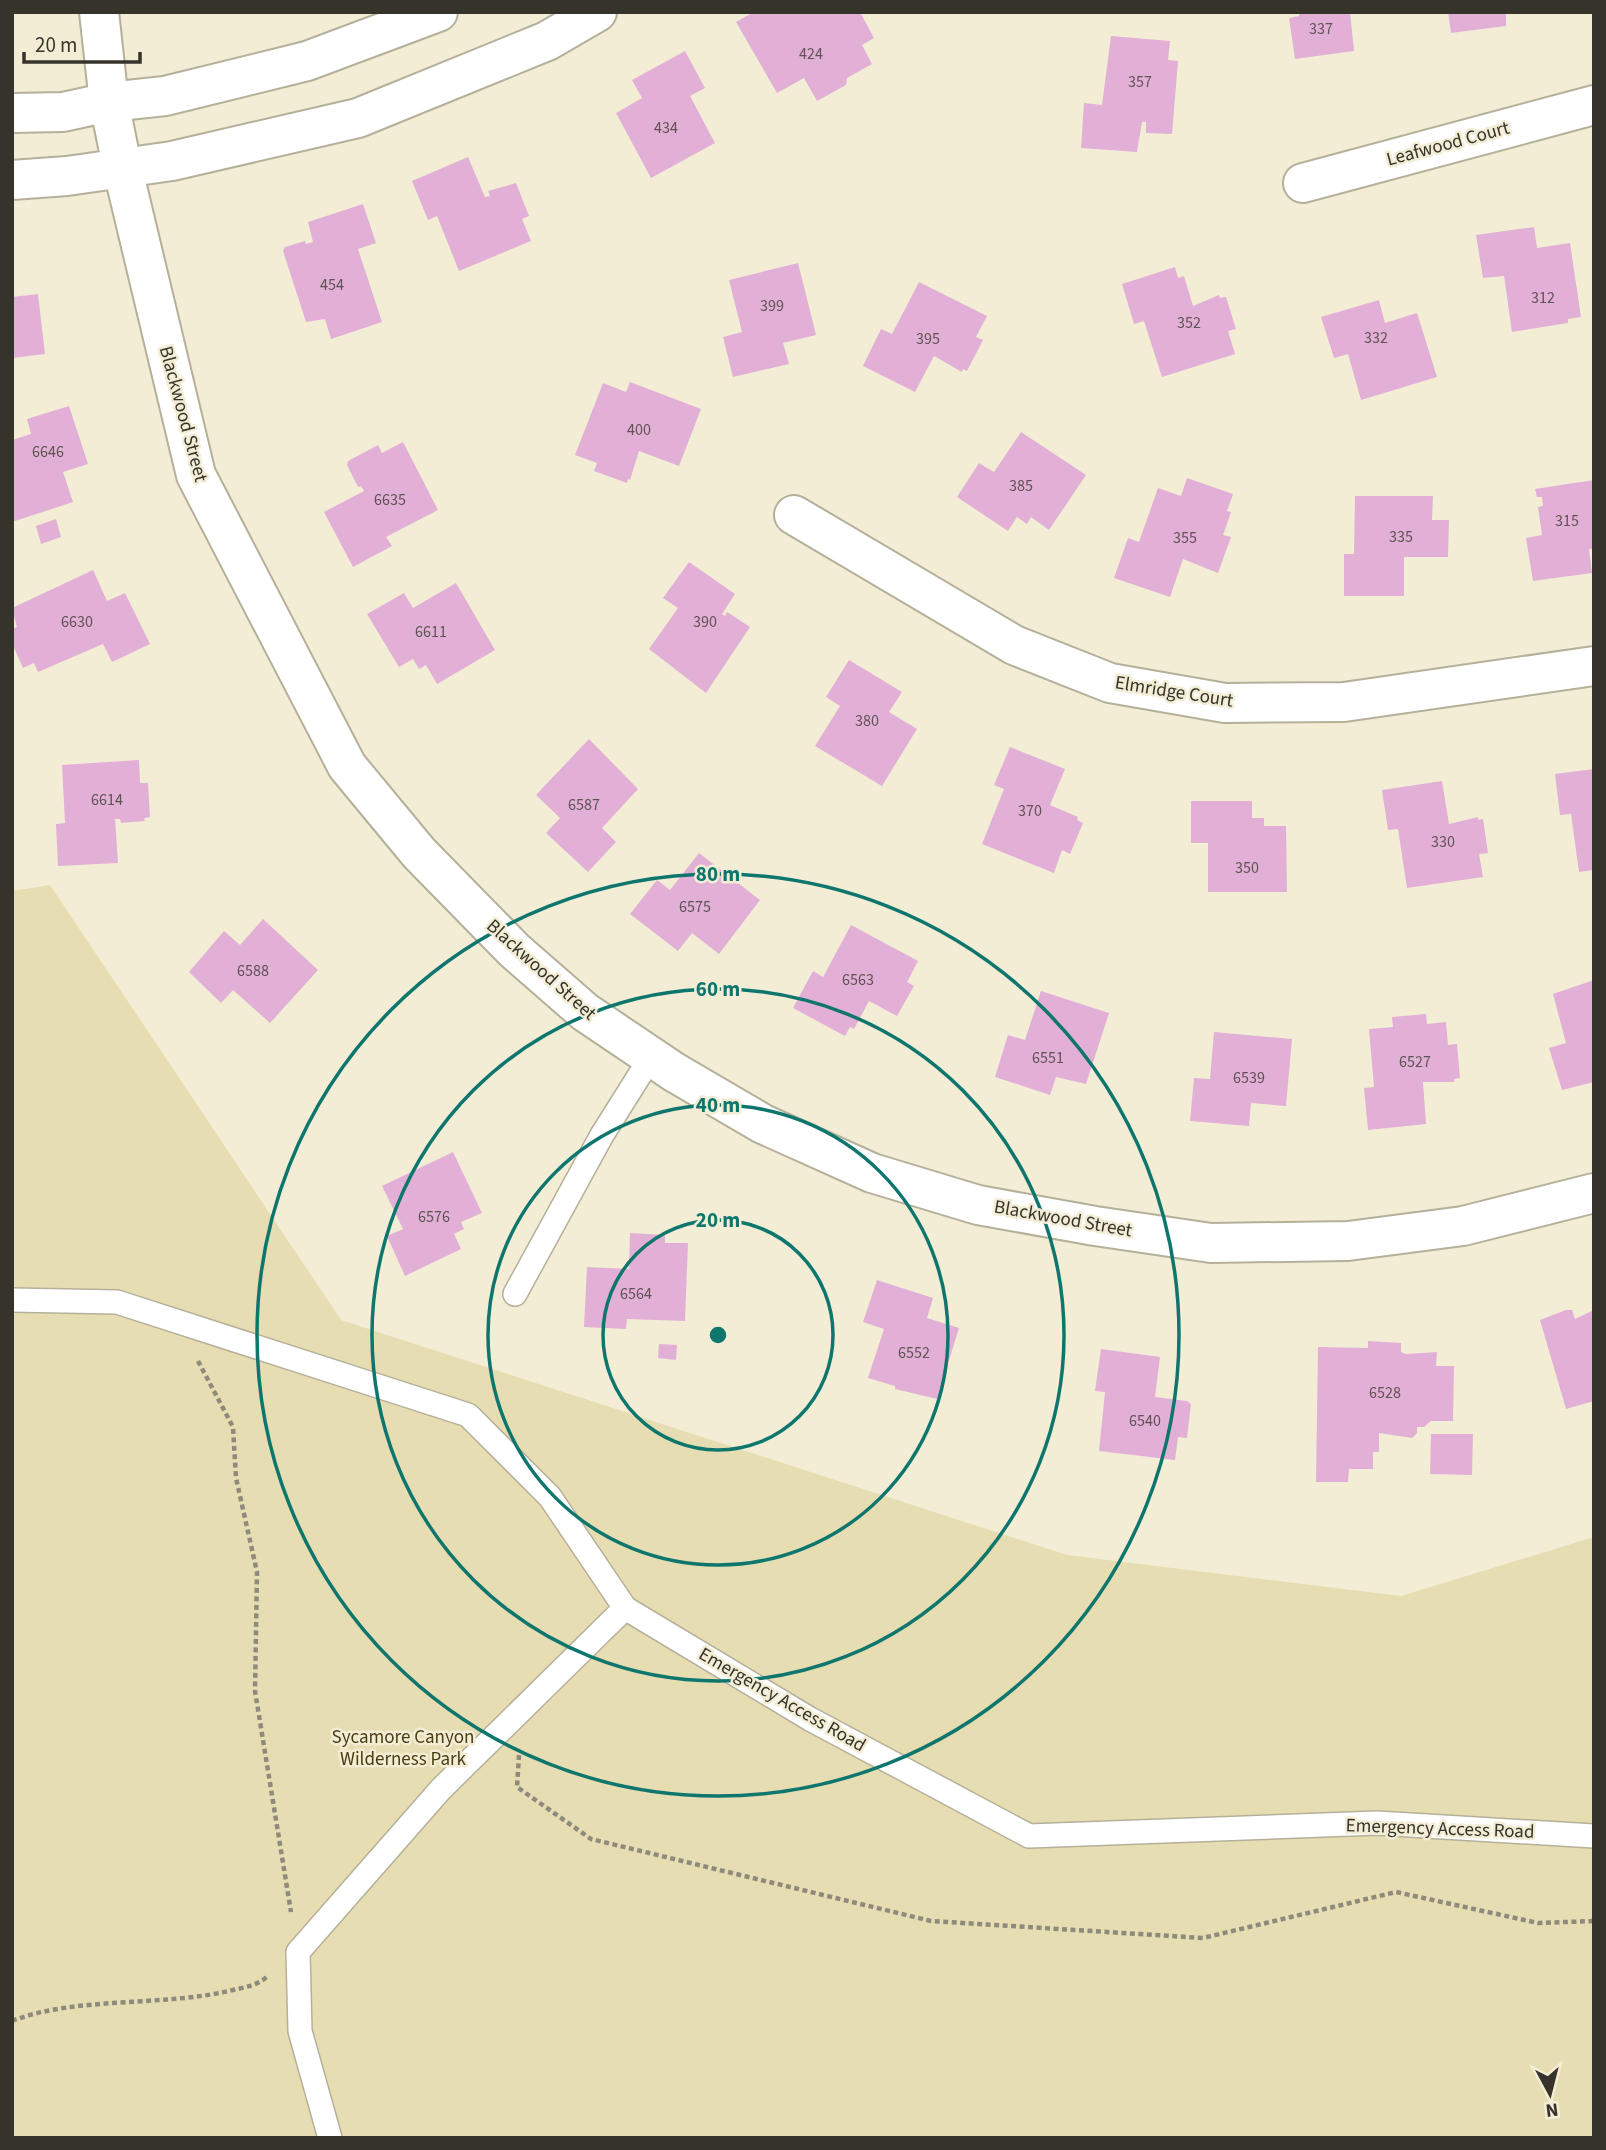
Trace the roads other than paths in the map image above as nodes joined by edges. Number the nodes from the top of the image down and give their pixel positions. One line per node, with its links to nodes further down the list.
1 (99, 12): 4 (street, Blackwood Street)
2 (438, 12): 4 (street)
3 (597, 12): 7 (street)
4 (109, 102): 6 (street); 7 (street, Blackwood Street)
5 (1594, 105): 9 (street, Leafwood Court)
6 (12, 113)
7 (122, 166): 8 (street); 12 (street, Blackwood Street)
8 (12, 180)
9 (1303, 183)
10 (794, 515): 11 (street, Elmridge Court)
11 (1594, 666)
12 (651, 1057): 13 (street, Blackwood Street); 14 (lane)
13 (1594, 1193)
14 (515, 1294)
15 (12, 1300): 16 (lane)
16 (625, 1608): 17 (lane, Emergency Access Road); 18 (lane)
17 (1594, 1836)
18 (330, 2138)

